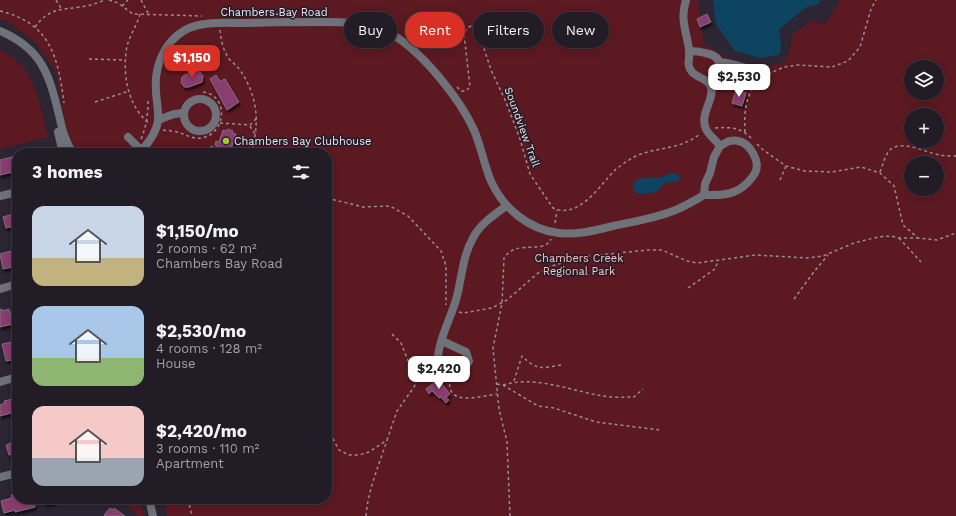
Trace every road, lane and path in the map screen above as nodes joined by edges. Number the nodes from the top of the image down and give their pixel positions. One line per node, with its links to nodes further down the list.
1 (56, 0): 9 (path)
2 (105, 0): 9 (path)
3 (109, 0): 8 (path)
4 (128, 0): 8 (path)
5 (141, 0): 13 (path)
6 (686, 0): 18 (street)
7 (876, 0): 22 (path)
8 (122, 6): 11 (path)
9 (61, 9): 10 (path)
10 (0, 11)
11 (140, 14): 13 (path); 20 (path)
12 (299, 14): 14 (path)
13 (149, 15): 15 (path)
14 (239, 15)
15 (206, 16)
16 (220, 28): 29 (path)
17 (3, 35): 38 (street); 39 (street)
18 (689, 52): 21 (street); 24 (street)
19 (89, 59): 20 (path)
20 (125, 60): 25 (path)
21 (719, 62): 22 (street); 24 (street)
22 (762, 77): 34 (path)
23 (456, 86): 52 (path, Soundview Trail)
24 (711, 87): 33 (street)
25 (129, 91): 27 (path); 31 (path)
26 (202, 92): 30 (path)
27 (95, 102)
28 (184, 113): 28 (street); 31 (street)
29 (257, 118): 32 (path); 35 (path)
30 (220, 123): 31 (path); 32 (path)
31 (157, 124): 41 (street); 51 (street, Chambers Bay Road)
32 (250, 125): 35 (path)
33 (707, 130): 34 (path); 37 (street); 52 (path)
34 (745, 132): 44 (path)
35 (255, 134): 42 (path)
36 (128, 136): 40 (street)
37 (720, 146): 48 (street); 48 (street)
38 (62, 148)
39 (70, 148)
40 (138, 148)
41 (144, 148)
42 (252, 148)
43 (956, 156): 45 (path)
44 (786, 166): 45 (path); 46 (path)
45 (880, 172): 56 (path)
46 (780, 180)
47 (12, 193): 49 (street)
48 (704, 195): 51 (street, Chambers Bay Road)
49 (0, 196)
50 (332, 199): 66 (path)
51 (506, 206): 66 (street)
52 (557, 210): 53 (path)
53 (555, 222)
54 (956, 233): 56 (path)
55 (899, 238): 56 (path); 58 (path); 60 (path)
56 (918, 238)
57 (551, 239): 65 (path)
58 (830, 253): 59 (path); 64 (path)
59 (718, 261): 62 (path); 65 (path)
60 (921, 262)
61 (12, 285): 63 (street)
62 (688, 288)
63 (0, 289)
64 (794, 299)
65 (502, 303): 66 (path); 76 (path)
66 (452, 312): 68 (street)
67 (392, 334): 72 (path)
68 (442, 341): 71 (street); 71 (street)
69 (432, 352): 72 (path)
70 (561, 365): 75 (path)
71 (451, 370): 79 (path)
72 (421, 374): 82 (path)
73 (12, 378): 74 (street)
74 (0, 382)
75 (514, 382): 77 (path); 78 (path)
76 (497, 384): 77 (path); 79 (path)
77 (503, 385): 80 (path)
78 (643, 389)
79 (498, 394): 92 (path)
80 (660, 430)
81 (332, 436): 82 (path)
82 (386, 440): 91 (path)
83 (12, 474): 84 (street)
84 (0, 477)
85 (150, 504): 88 (street)
86 (155, 504): 89 (street)
87 (189, 504): 90 (path)
88 (153, 516)
89 (158, 516)
90 (192, 516)
91 (366, 516)
92 (510, 516)

